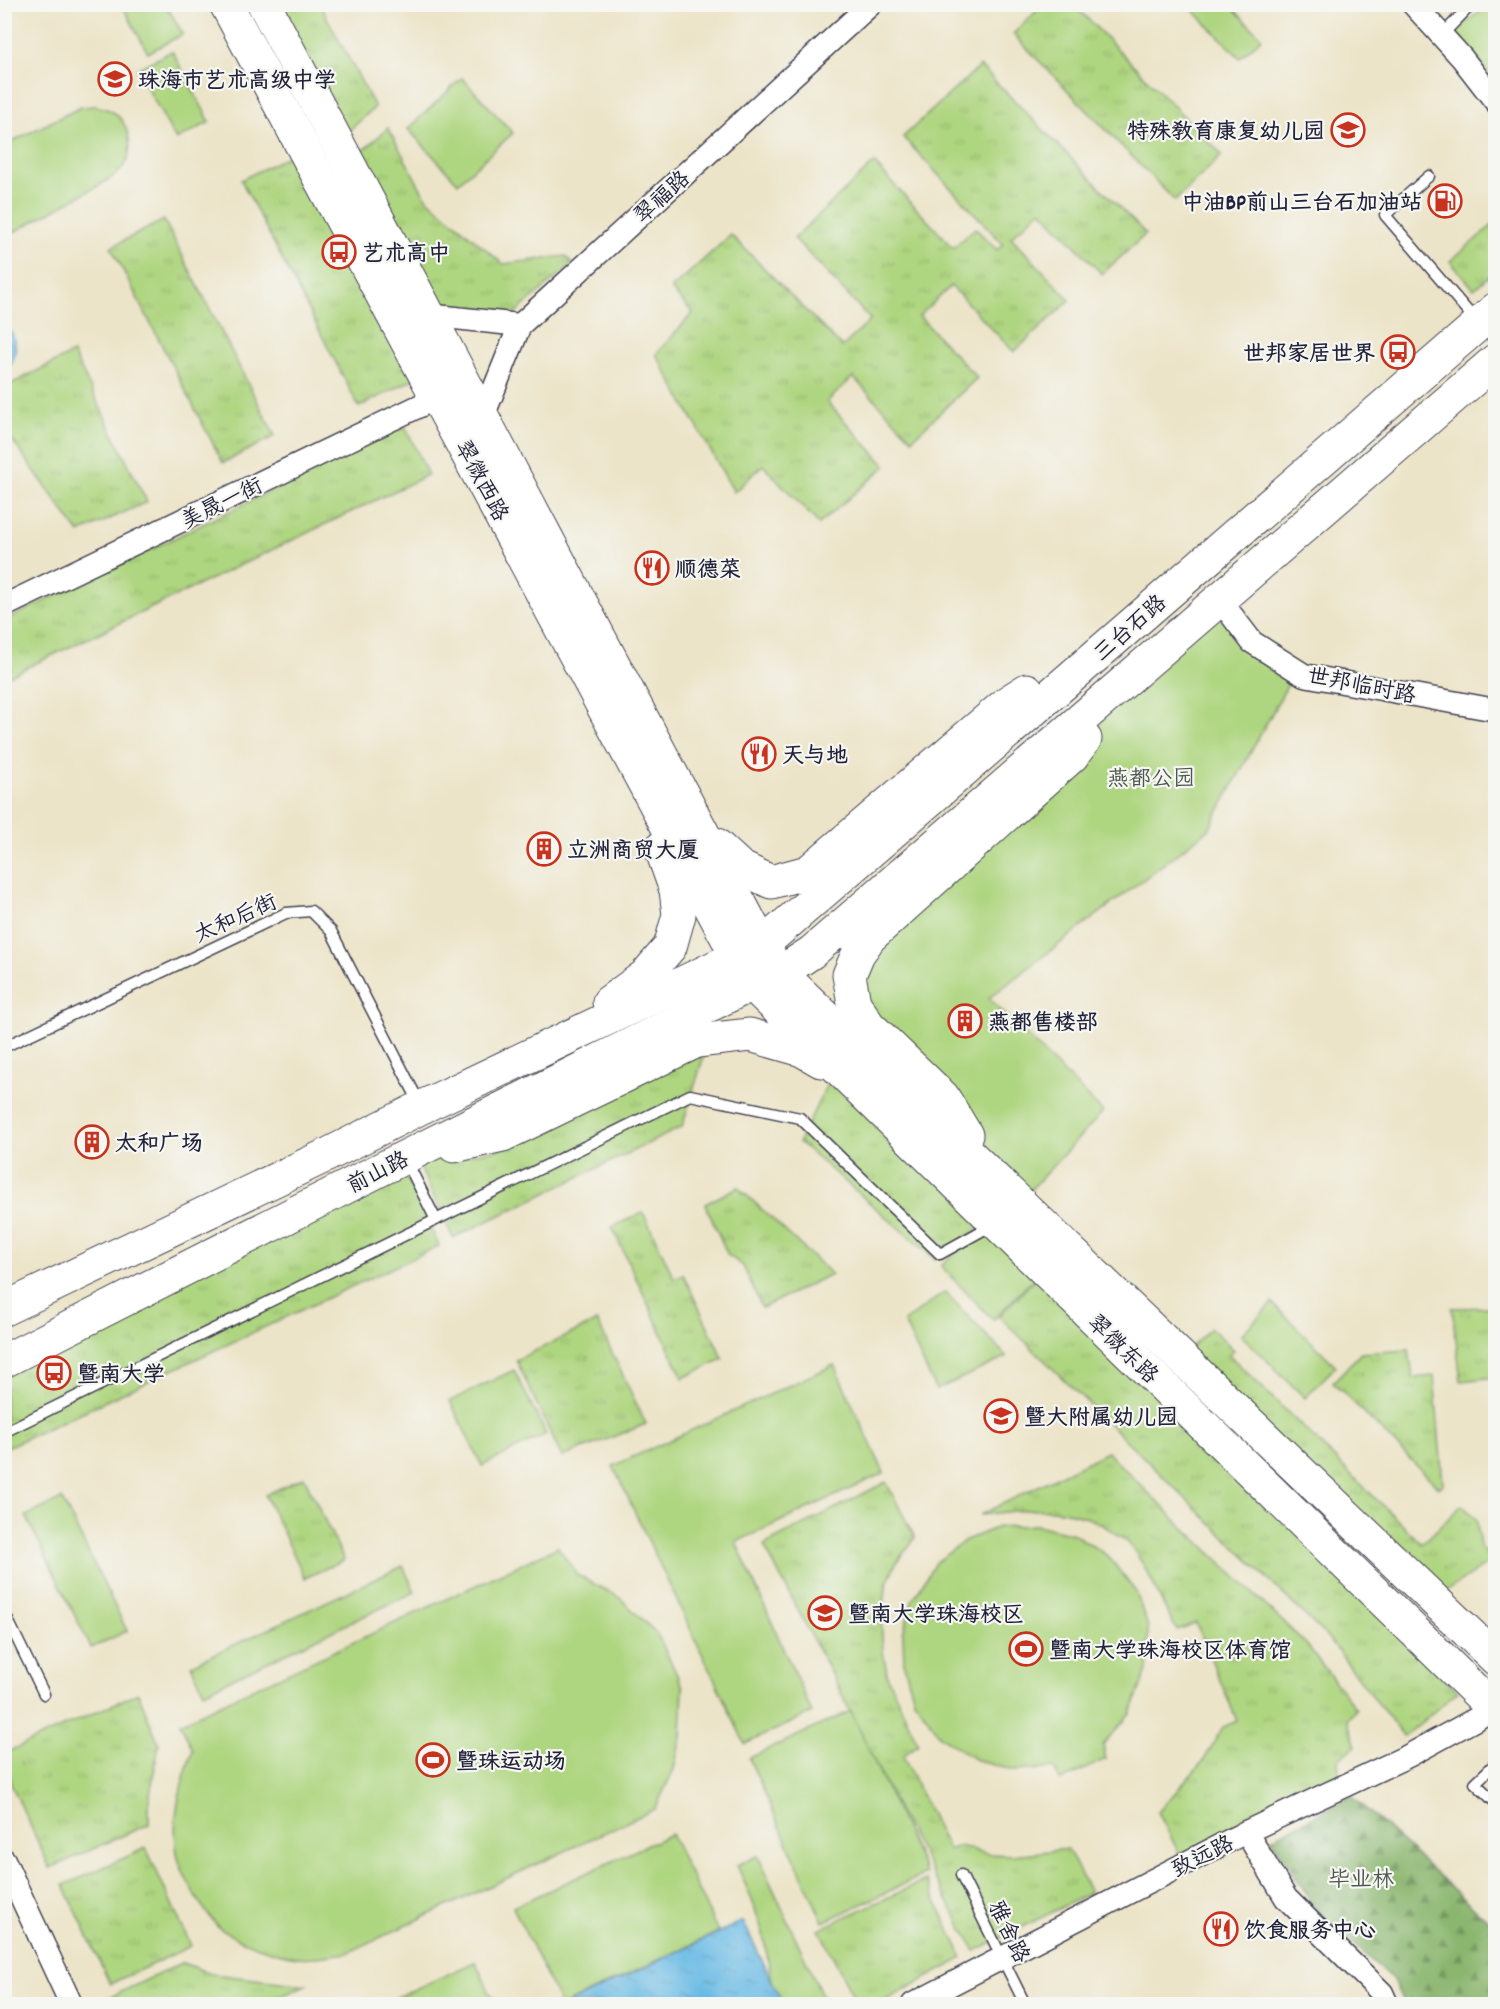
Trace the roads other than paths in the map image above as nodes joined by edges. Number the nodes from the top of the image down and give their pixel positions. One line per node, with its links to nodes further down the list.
1 (226, 4): 13 (main road, 翠微西路)
2 (264, 4): 9 (main road, 翠微西路)
3 (871, 4): 11 (street, 翠福路)
4 (1413, 4): 6 (street)
5 (1473, 4): 6 (lane)
6 (1441, 36): 7 (street)
7 (1496, 102)
8 (1429, 176): 10 (lane)
9 (427, 315): 11 (street); 14 (main road, 翠微西路)
10 (1487, 316): 17 (main road, 三台石路)
11 (520, 325): 14 (street)
12 (1496, 360): 15 (main road, 三台石路)
13 (438, 398): 16 (street, 美晟一街); 20 (main road, 翠微西路)
14 (482, 419): 21 (main road, 翠微西路)
15 (1220, 600): 18 (main road, 三台石路); 19 (street, 世邦临时路)
16 (6, 603)
17 (1135, 621): 21 (main road); 22 (main road, 三台石路)
18 (1131, 675): 22 (main road, 三台石路); 28 (main road)
19 (1496, 710)
20 (628, 752): 22 (main road, 翠微西路); 24 (main road)
21 (701, 831): 22 (main road, 翠微西路)
22 (758, 965): 24 (main road, 前山路); 25 (main road, 翠微东路); 27 (main road, 前山路); 28 (main road, 翠微东路)
23 (4, 1047): 26 (lane, 太和后街)
24 (545, 1049): 26 (main road, 前山路)
25 (846, 1075): 27 (main road); 30 (main road, 翠微东路)
26 (422, 1107): 31 (main road, 前山路)
27 (405, 1157): 29 (lane); 32 (main road, 前山路)
28 (990, 1174): 35 (main road, 翠微东路)
29 (436, 1220): 30 (lane); 33 (lane)
30 (996, 1223): 37 (main road, 翠微东路)
31 (4, 1309)
32 (4, 1361)
33 (4, 1432)
34 (4, 1612): 36 (lane)
35 (1496, 1659)
36 (44, 1694)
37 (1495, 1710): 40 (street, 致远路)
38 (1496, 1763): 39 (lane)
39 (1496, 1803)
40 (1246, 1832): 43 (street, 致远路); 47 (street)
41 (4, 1860): 44 (street)
42 (961, 1875): 43 (lane, 雅舍路)
43 (1003, 1958): 45 (street, 致远路); 46 (lane, 雅舍路)
44 (71, 2004)
45 (913, 2004)
46 (1024, 2004)
47 (1387, 2004)

